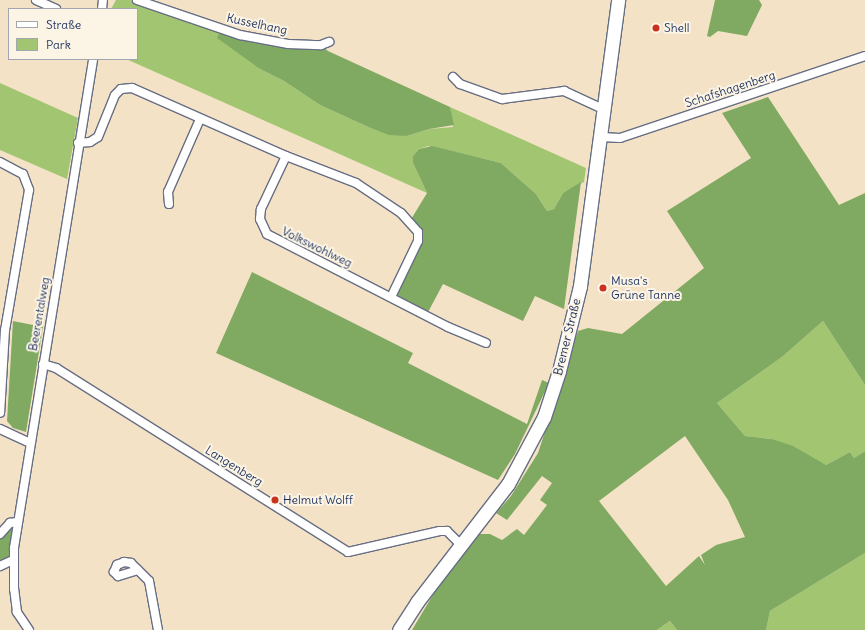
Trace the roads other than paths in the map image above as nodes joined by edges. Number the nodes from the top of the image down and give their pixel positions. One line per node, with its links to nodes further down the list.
1 (36, 0): 4 (street)
2 (137, 0): 5 (street, Kusselhang)
3 (618, 0): 9 (main road, Bremer Straße)
4 (54, 8)
5 (329, 42)
6 (865, 56): 11 (street, Schafshagenberg)
7 (93, 60): 12 (street, Beerentalweg)
8 (453, 77): 9 (street)
9 (604, 110): 11 (main road, Bremer Straße)
10 (200, 119): 12 (street); 13 (street); 15 (street)
11 (601, 137): 24 (main road, Bremer Straße)
12 (78, 143): 18 (street, Beerentalweg)
13 (286, 156): 16 (street, Volkswohlweg); 16 (street)
14 (0, 162): 19 (street)
15 (169, 204)
16 (391, 297): 17 (street, Volkswohlweg)
17 (486, 343)
18 (43, 364): 21 (street, Beerentalweg); 24 (street, Langenberg)
19 (0, 413)
20 (0, 429): 21 (street)
21 (30, 443): 22 (street, Beerentalweg)
22 (18, 522): 23 (street); 25 (street, Beerentalweg)
23 (0, 534)
24 (462, 546): 30 (main road, Bremer Straße)
25 (13, 560): 26 (street); 28 (street, Beerentalweg)
26 (0, 566)
27 (138, 570): 29 (street)
28 (29, 630)
29 (158, 630)
30 (399, 630)

